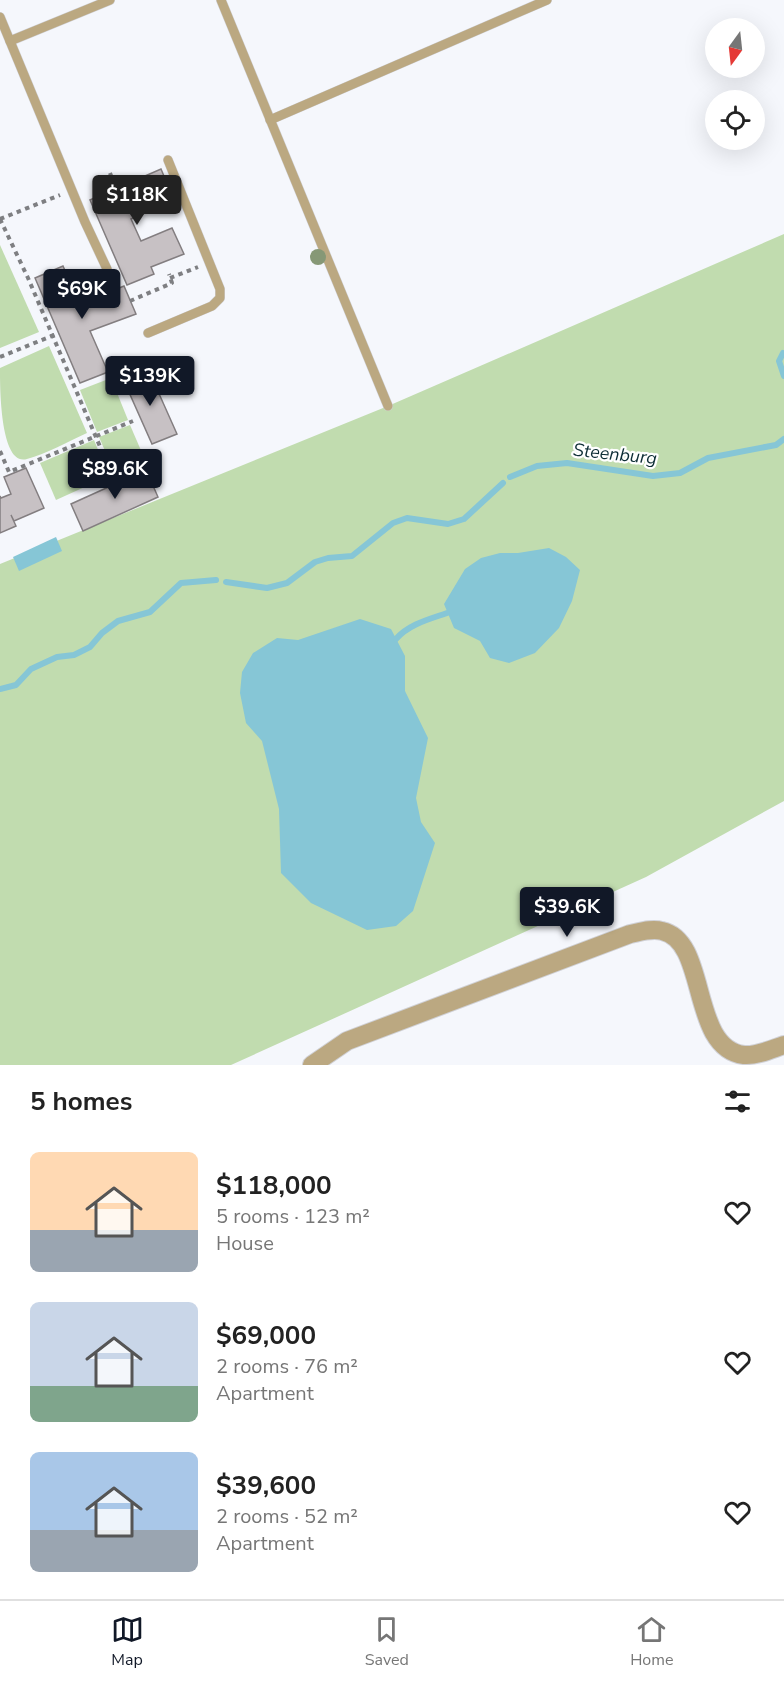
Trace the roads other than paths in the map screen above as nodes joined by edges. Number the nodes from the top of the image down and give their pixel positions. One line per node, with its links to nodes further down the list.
1 (110, 0): 5 (lane)
2 (221, 0): 6 (lane)
3 (547, 0): 6 (lane)
4 (0, 17): 5 (lane)
5 (10, 41): 8 (lane)
6 (270, 120): 10 (lane)
7 (168, 160): 9 (lane)
8 (107, 269)
9 (148, 333)
10 (388, 406)
11 (784, 1045): 12 (street)
12 (312, 1065)

